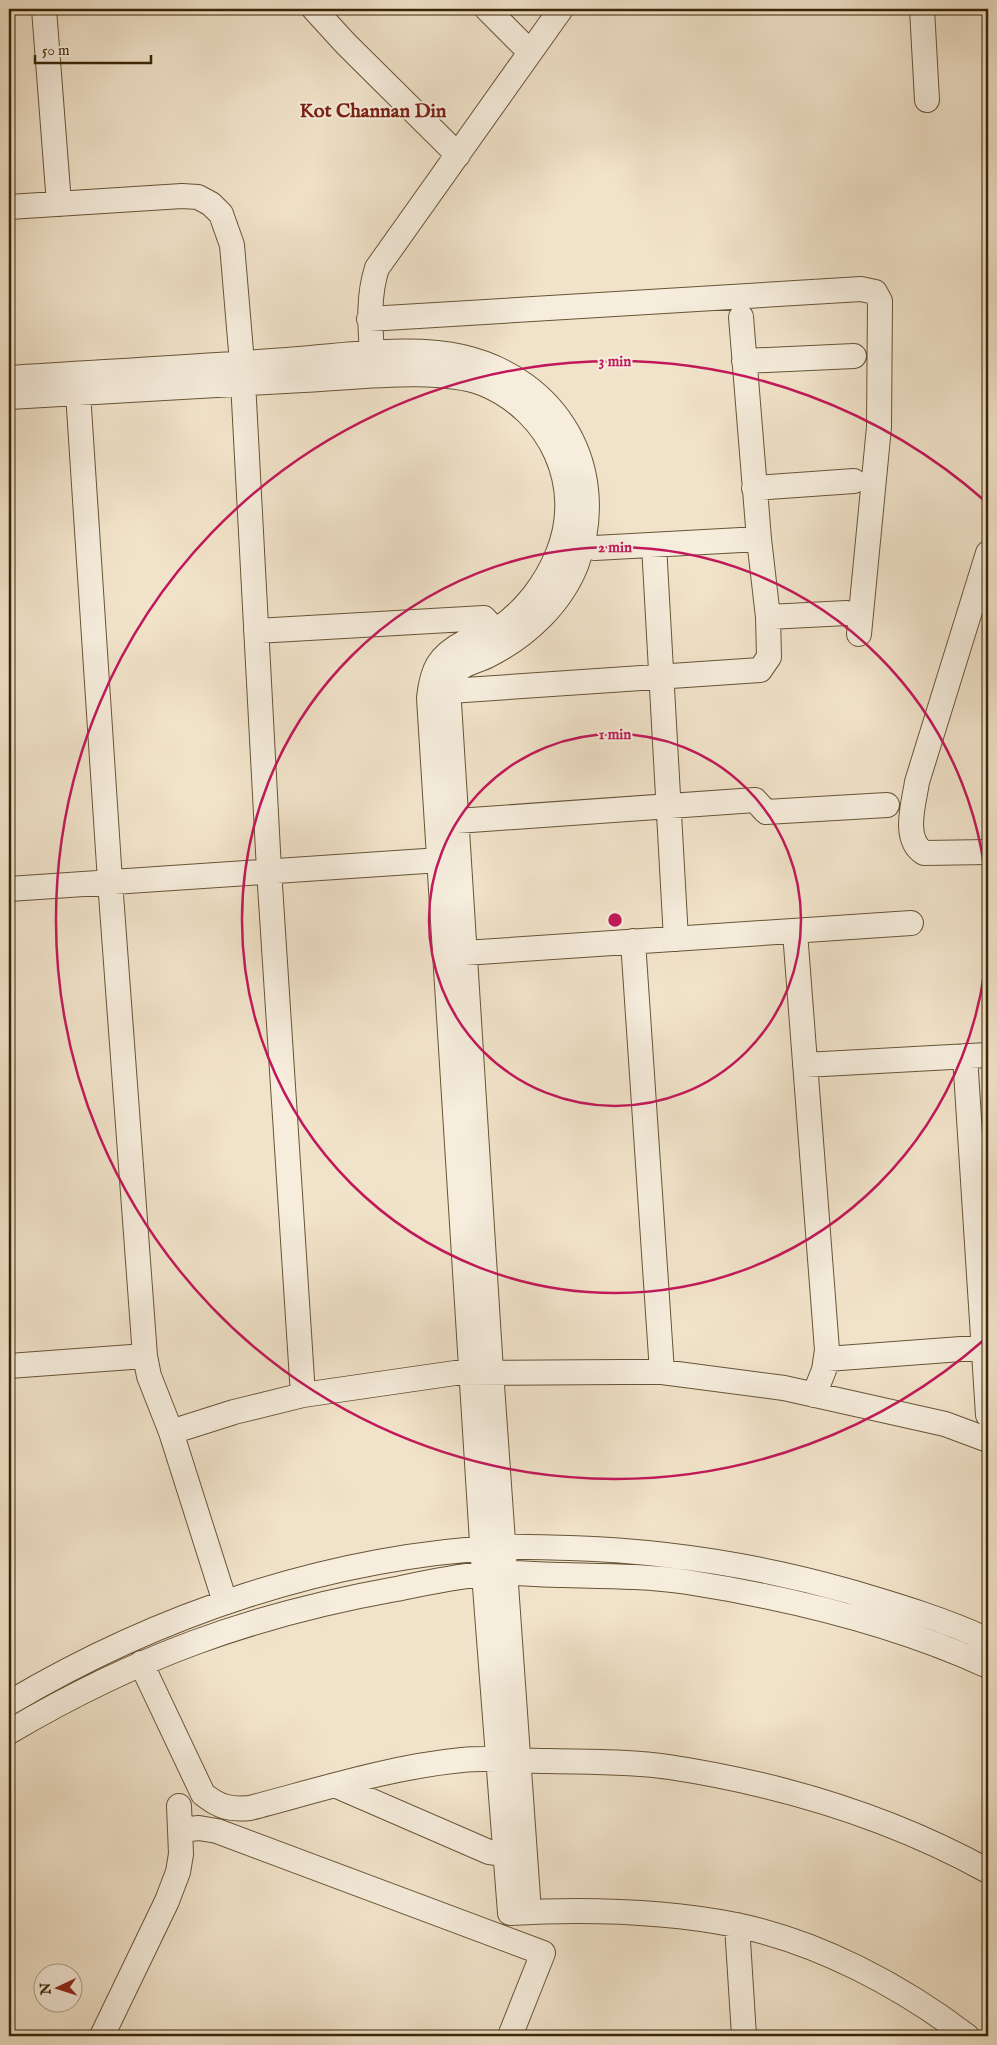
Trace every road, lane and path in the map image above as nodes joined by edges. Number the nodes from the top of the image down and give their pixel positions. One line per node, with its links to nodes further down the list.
1 (44, 9): 9 (street)
2 (314, 9): 8 (street)
3 (488, 9): 6 (street)
4 (561, 9): 6 (street)
5 (922, 9): 7 (street)
6 (530, 52): 8 (street)
7 (927, 100)
8 (458, 155): 12 (street)
9 (59, 204): 10 (street); 16 (street)
10 (9, 207)
11 (741, 317): 15 (street)
12 (369, 319): 13 (street); 30 (street)
13 (372, 354): 16 (street); 23 (street)
14 (854, 356): 15 (street)
15 (744, 361): 21 (street)
16 (242, 374): 17 (street); 18 (street); 28 (street); 29 (street)
17 (9, 378)
18 (78, 393): 19 (street); 39 (street)
19 (9, 397)
20 (854, 481): 21 (street)
21 (754, 488): 22 (street)
22 (759, 539): 24 (street); 27 (street)
23 (583, 544): 24 (street); 32 (street)
24 (654, 545): 31 (street)
25 (988, 553): 36 (street)
26 (848, 613): 27 (street)
27 (768, 617): 31 (street)
28 (495, 630): 29 (street); 37 (street)
29 (256, 631): 38 (street)
30 (859, 634)
31 (662, 677): 32 (street); 34 (street)
32 (450, 691): 35 (street)
33 (887, 805): 34 (street)
34 (669, 806): 35 (street); 43 (street)
35 (457, 820): 37 (street)
36 (988, 852)
37 (449, 859): 38 (street); 45 (street)
38 (270, 870): 39 (street); 54 (street)
39 (110, 881): 40 (street); 49 (street)
40 (9, 889)
41 (911, 923): 42 (street)
42 (795, 932): 43 (street); 47 (street)
43 (676, 939): 44 (street)
44 (633, 941): 45 (street); 53 (street)
45 (454, 953): 52 (street)
46 (977, 1055): 47 (street); 48 (street)
47 (805, 1065): 50 (street)
48 (986, 1347): 50 (street); 56 (street)
49 (145, 1356): 51 (street); 57 (street)
50 (827, 1359): 55 (street)
51 (9, 1366)
52 (482, 1372): 53 (street); 54 (street); 59 (street)
53 (662, 1372): 55 (street)
54 (303, 1395): 57 (street)
55 (814, 1395): 58 (street)
56 (988, 1415)
57 (171, 1432): 62 (street)
58 (988, 1440)
59 (494, 1548): 60 (street); 61 (street); 62 (street); 63 (street)
60 (484, 1574): 61 (street); 64 (street); 68 (street)
61 (507, 1574): 65 (street); 68 (street)
62 (224, 1602): 66 (street)
63 (988, 1640)
64 (141, 1663): 67 (street); 69 (street)
65 (988, 1666)
66 (9, 1703)
67 (9, 1732)
68 (509, 1760): 69 (street); 72 (street); 73 (street); 74 (street)
69 (337, 1786): 72 (street)
70 (179, 1806): 71 (street)
71 (181, 1830): 76 (street); 77 (street)
72 (505, 1854): 74 (street)
73 (988, 1870)
74 (519, 1913): 75 (street)
75 (737, 1925): 78 (street); 79 (street)
76 (102, 2036)
77 (510, 2036)
78 (744, 2036)
79 (967, 2036)

